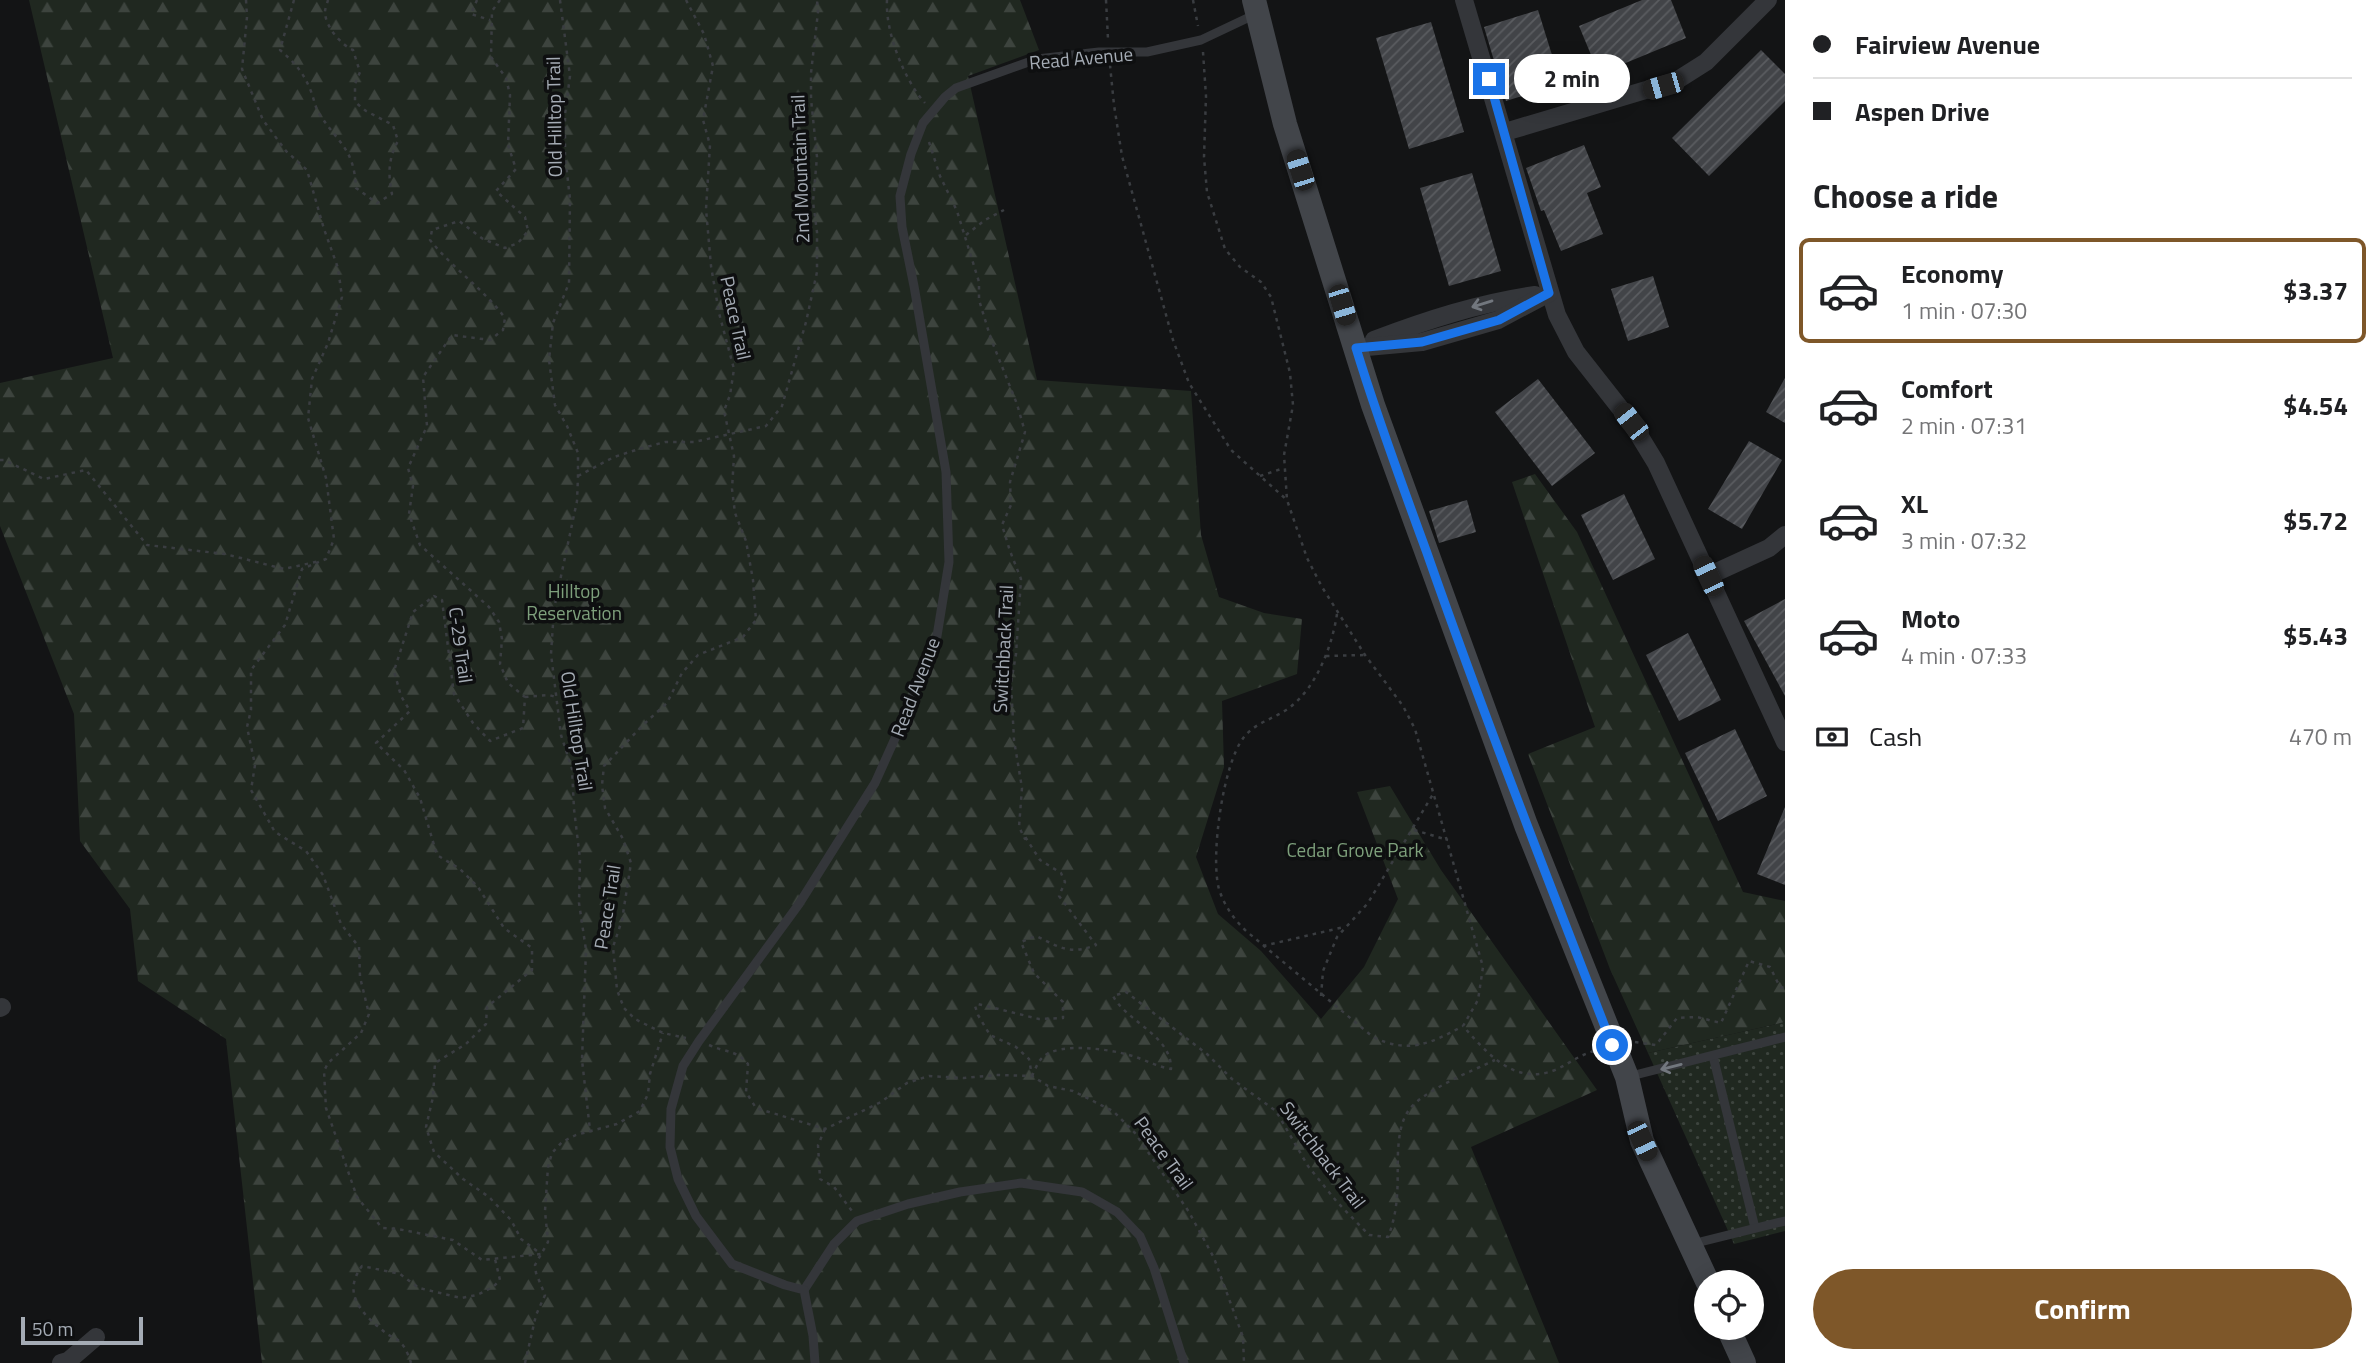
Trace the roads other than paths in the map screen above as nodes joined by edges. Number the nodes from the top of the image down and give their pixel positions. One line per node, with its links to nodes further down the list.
1 (1464, 0): 4 (street)
2 (1768, 0): 4 (street)
3 (1256, 7): 6 (main road); 17 (lane, Read Avenue)
4 (1505, 132): 5 (street)
5 (1549, 293): 6 (street); 8 (street)
6 (1356, 348): 12 (main road)
7 (1785, 535): 8 (street)
8 (1708, 576): 9 (street)
9 (1785, 742)
10 (1785, 1037): 11 (lane)
11 (1713, 1056): 12 (lane, one-way to 12); 14 (lane)
12 (1626, 1077): 15 (main road)
13 (1785, 1221): 14 (lane)
14 (1755, 1228): 15 (lane)
15 (1690, 1245): 16 (main road)
16 (1702, 1270)
17 (804, 1290): 21 (lane); 22 (lane)
18 (96, 1337): 20 (street)
19 (1733, 1340): 23 (main road)
20 (61, 1363)
21 (815, 1363)
22 (1184, 1363)
23 (1744, 1363)

